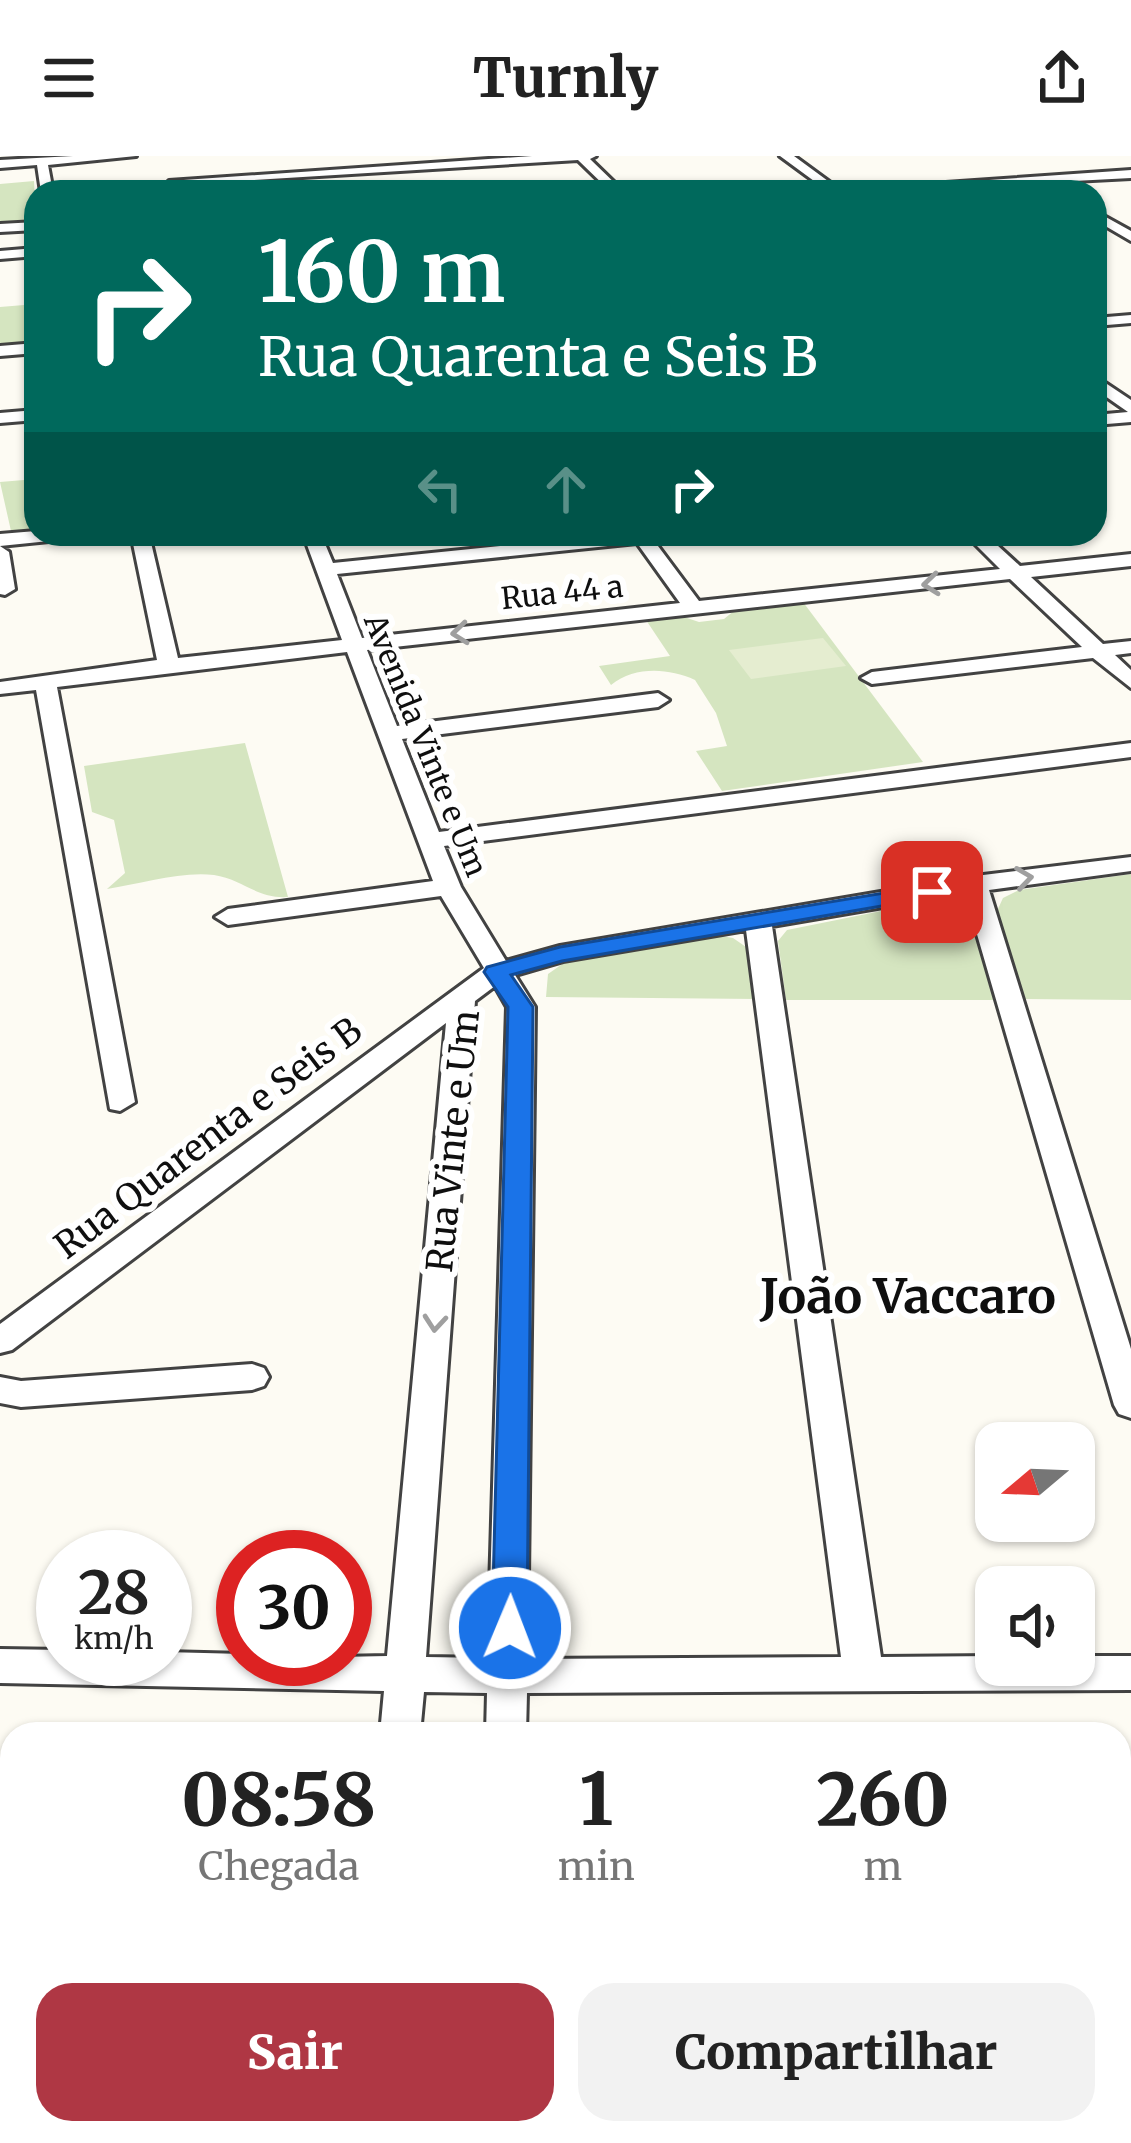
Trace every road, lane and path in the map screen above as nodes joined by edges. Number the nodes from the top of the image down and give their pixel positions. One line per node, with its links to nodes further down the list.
1 (130, 156): 6 (street)
2 (374, 156): 10 (street)
3 (580, 156): 4 (street); 10 (street); 13 (street)
4 (590, 156)
5 (786, 156): 14 (street)
6 (42, 162): 7 (street); 11 (street)
7 (0, 164)
8 (1009, 164): 15 (street)
9 (1131, 174): 16 (street)
10 (387, 175): 12 (street)
11 (45, 180)
12 (210, 180)
13 (605, 180)
14 (820, 180)
15 (1035, 180)
16 (1050, 180)
17 (1131, 238): 18 (street)
18 (1113, 241)
19 (1107, 391): 20 (street)
20 (1131, 412)
21 (143, 546): 35 (street)
22 (316, 546): 28 (street, Avenida Vinte e Um)
23 (548, 546): 28 (street)
24 (648, 546): 31 (street)
25 (987, 546): 29 (street)
26 (0, 552): 30 (street)
27 (1131, 560): 29 (street, Rua 44 a)
28 (324, 570): 32 (street, Avenida Vinte e Um)
29 (1019, 575): 31 (street, Rua 44 a, one-way to 31); 34 (street)
30 (5, 590)
31 (694, 608): 32 (street, Rua 44 a, one-way to 32)
32 (353, 644): 35 (street, Rua 44 a); 41 (street, Avenida Vinte e Um)
33 (1131, 647): 34 (street)
34 (1100, 652): 36 (street); 38 (street)
35 (169, 665): 37 (street, Rua 44 a)
36 (872, 678)
37 (44, 682): 39 (street, Rua 44 a); 51 (street)
38 (1131, 682)
39 (0, 688)
40 (658, 700): 41 (street)
41 (388, 734): 43 (street, Avenida Vinte e Um)
42 (1131, 750): 43 (street)
43 (432, 840): 46 (street, Avenida Vinte e Um)
44 (1131, 864): 45 (street, one-way to 44)
45 (975, 884): 48 (street); 55 (street)
46 (448, 887): 47 (street); 49 (street, Avenida Vinte e Um)
47 (229, 917)
48 (758, 921): 49 (street); 57 (street)
49 (496, 972): 50 (street, Rua Vinte e Um); 60 (street, Rua Vinte e Um)
50 (462, 998): 52 (street, Rua Quarenta e Seis B); 59 (street, Rua Vinte e Um, one-way to 59)
51 (120, 1102)
52 (0, 1341)
53 (252, 1378): 54 (street)
54 (0, 1390)
55 (1131, 1406)
56 (0, 1666): 59 (street)
57 (863, 1671): 58 (street); 60 (street)
58 (1131, 1673)
59 (406, 1675): 60 (street); 61 (street, Rua Vinte e Um)
60 (509, 1676): 62 (street, Rua Vinte e Um)
61 (401, 1722)
62 (507, 1722)

